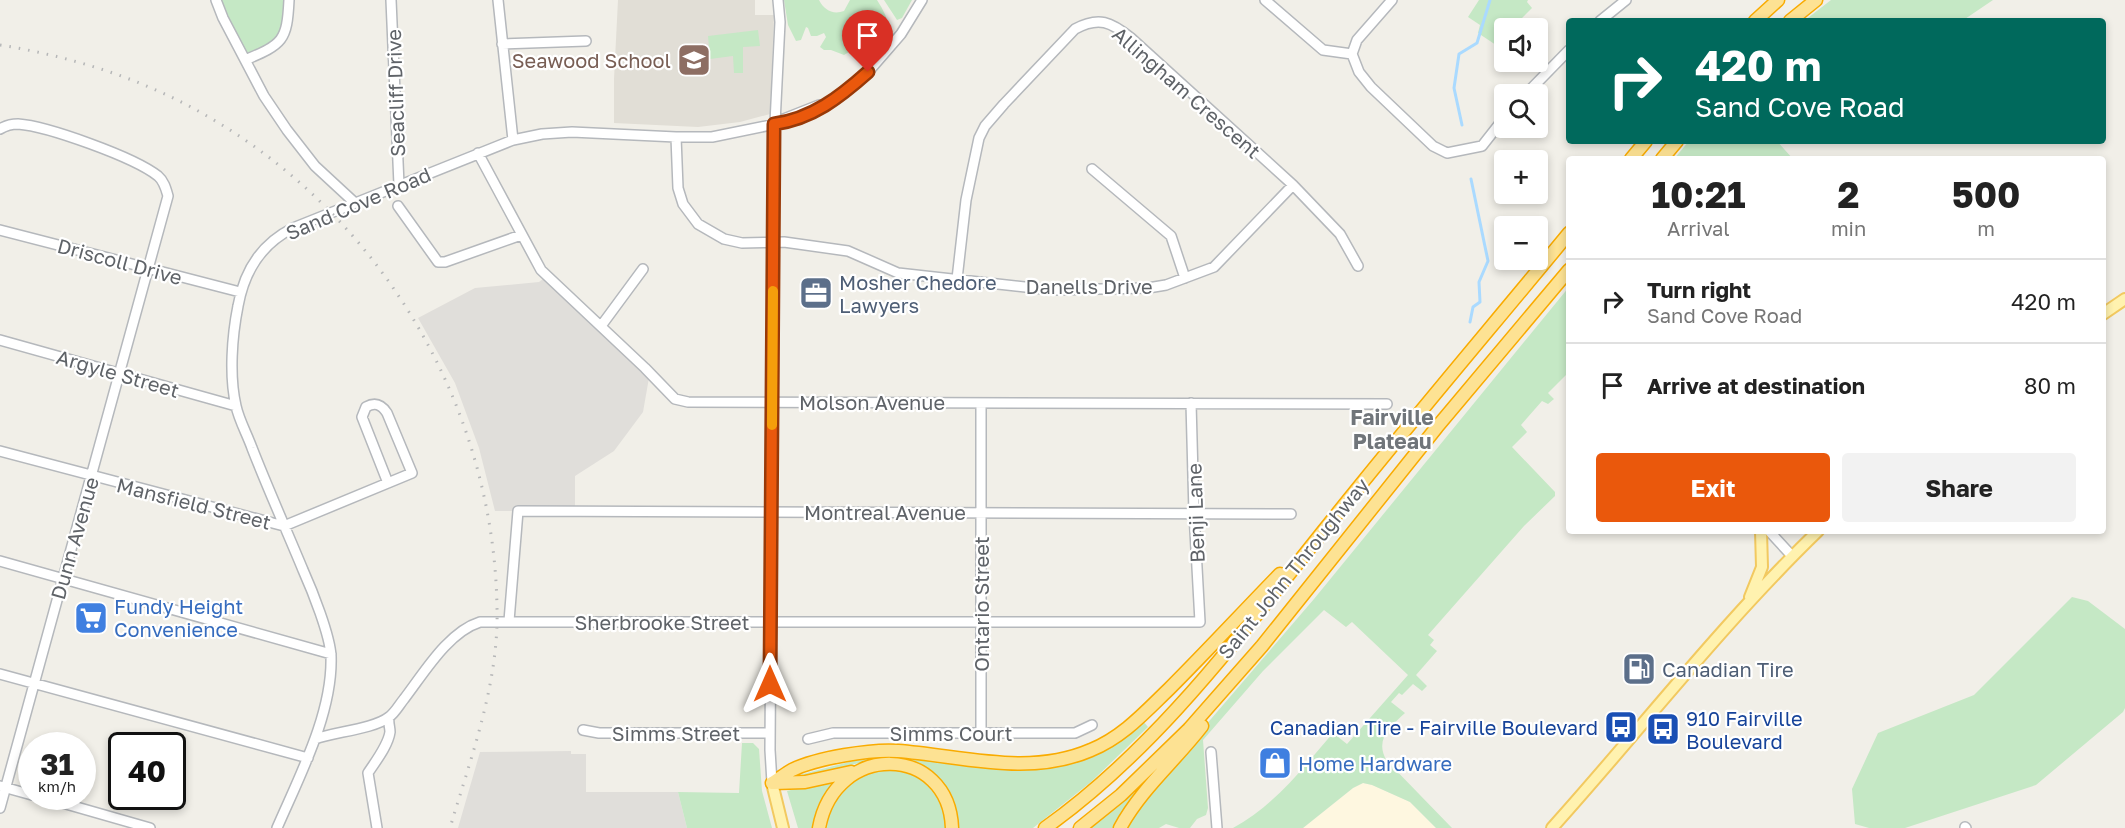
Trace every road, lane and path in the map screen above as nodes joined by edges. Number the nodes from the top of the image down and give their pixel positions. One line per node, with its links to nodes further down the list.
1 (216, 0): 19 (street)
2 (289, 0): 19 (street)
3 (392, 0): 32 (street, Seacliff Drive)
4 (498, 0): 16 (street)
5 (778, 0): 21 (street)
6 (922, 0): 21 (street, Sand Cove Road)
7 (1265, 0): 18 (street)
8 (1392, 0): 18 (street)
9 (1626, 0): 12 (street)
10 (1778, 0): 13 (highway)
11 (1816, 0): 14 (highway)
12 (1604, 18)
13 (1758, 18)
14 (1794, 18)
15 (586, 41): 16 (street)
16 (502, 44): 25 (street)
17 (1566, 53): 20 (street)
18 (1352, 54): 23 (street)
19 (245, 60): 34 (street)
20 (1536, 84)
21 (774, 124): 24 (street, Sand Cove Road); 39 (street)
22 (0, 129): 41 (street, Dunn Avenue)
23 (1494, 131)
24 (676, 137): 25 (street, Sand Cove Road); 39 (street, Danells Drive)
25 (513, 140): 28 (street, Sand Cove Road)
26 (1644, 144): 29 (highway)
27 (1674, 144): 30 (highway)
28 (478, 153): 32 (street, Sand Cove Road); 37 (street, Molson Avenue)
29 (1634, 156)
30 (1664, 156)
31 (1092, 169): 44 (street)
32 (399, 185): 34 (street, Sand Cove Road)
33 (1293, 185): 40 (street); 44 (street, Danells Drive); 45 (street, Allingham Crescent)
34 (355, 203): 46 (street, Sand Cove Road)
35 (398, 206): 37 (street)
36 (0, 230): 41 (street, Driscoll Drive)
37 (521, 235): 49 (street, Molson Avenue)
38 (1566, 237): 64 (highway, Saint John Throughway)
39 (773, 243): 45 (street, Danells Drive); 52 (street)
40 (1358, 266)
41 (149, 268): 46 (street, Driscoll Drive); 51 (street, Dunn Avenue)
42 (643, 269): 49 (street)
43 (1566, 274): 77 (highway, Saint John Throughway)
44 (1185, 278): 45 (street, Danells Drive)
45 (957, 279)
46 (240, 292): 56 (street, Sand Cove Road)
47 (2125, 299): 48 (main road)
48 (2106, 312)
49 (601, 326): 52 (street, Molson Avenue)
50 (0, 340): 51 (street, Argyle Street)
51 (120, 373): 56 (street, Argyle Street); 58 (street, Dunn Avenue)
52 (772, 402): 53 (street, Molson Avenue); 60 (street)
53 (981, 403): 54 (street, Molson Avenue); 61 (street, Ontario Street)
54 (1191, 403): 55 (street, Molson Avenue); 62 (street, Benji Lane)
55 (1388, 404)
56 (236, 406): 65 (street, Sand Cove Road)
57 (0, 452): 58 (street, Mansfield Street)
58 (91, 477): 65 (street, Mansfield Street); 71 (street, Dunn Avenue)
59 (388, 483): 59 (street); 65 (street)
60 (771, 512): 61 (street, Montreal Avenue); 73 (street, Montreal Avenue); 76 (street)
61 (981, 512): 62 (street, Montreal Avenue); 74 (street, Ontario Street)
62 (1194, 513): 63 (street, Montreal Avenue); 75 (street, Benji Lane)
63 (1291, 514)
64 (1335, 516): 91 (highway); 102 (highway, Saint John Throughway)
65 (284, 526): 78 (street, Sand Cove Road)
66 (1761, 534): 72 (main road)
67 (1772, 534): 69 (street)
68 (1815, 534): 69 (main road)
69 (1792, 556): 72 (main road)
70 (0, 561): 71 (street)
71 (63, 578): 78 (street); 80 (street, Dunn Avenue)
72 (1747, 603): 106 (main road)
73 (509, 621): 76 (street, Sherbrooke Street); 81 (street, Sherbrooke Street)
74 (980, 622): 75 (street, Sherbrooke Street); 76 (street, Sherbrooke Street); 85 (street, Ontario Street)
75 (1200, 622)
76 (771, 623): 84 (street)
77 (1262, 646): 103 (highway, Saint John Throughway); 104 (highway)
78 (331, 654): 86 (street, Sand Cove Road)
79 (0, 674): 80 (street)
80 (34, 683): 89 (street); 92 (street, Dunn Avenue)
81 (389, 717): 86 (street); 98 (street)
82 (1092, 725): 85 (street, Simms Court)
83 (583, 730): 84 (street, Simms Street)
84 (770, 733): 91 (street)
85 (981, 733): 87 (street, Simms Court)
86 (315, 739): 89 (street, Sand Cove Road)
87 (808, 739)
88 (1211, 752): 105 (street)
89 (308, 758): 97 (street, Sand Cove Road)
90 (860, 770): 91 (highway); 100 (highway); 101 (highway)
91 (772, 783): 99 (main road)
92 (2, 786): 93 (street); 94 (street, Dunn Avenue)
93 (18, 791)
94 (0, 808)
95 (87, 810): 96 (street)
96 (150, 828)
97 (277, 828)
98 (377, 828)
99 (783, 828)
100 (819, 828)
101 (952, 828)
102 (1045, 828)
103 (1080, 828)
104 (1120, 828)
105 (1217, 828)
106 (1552, 828)

